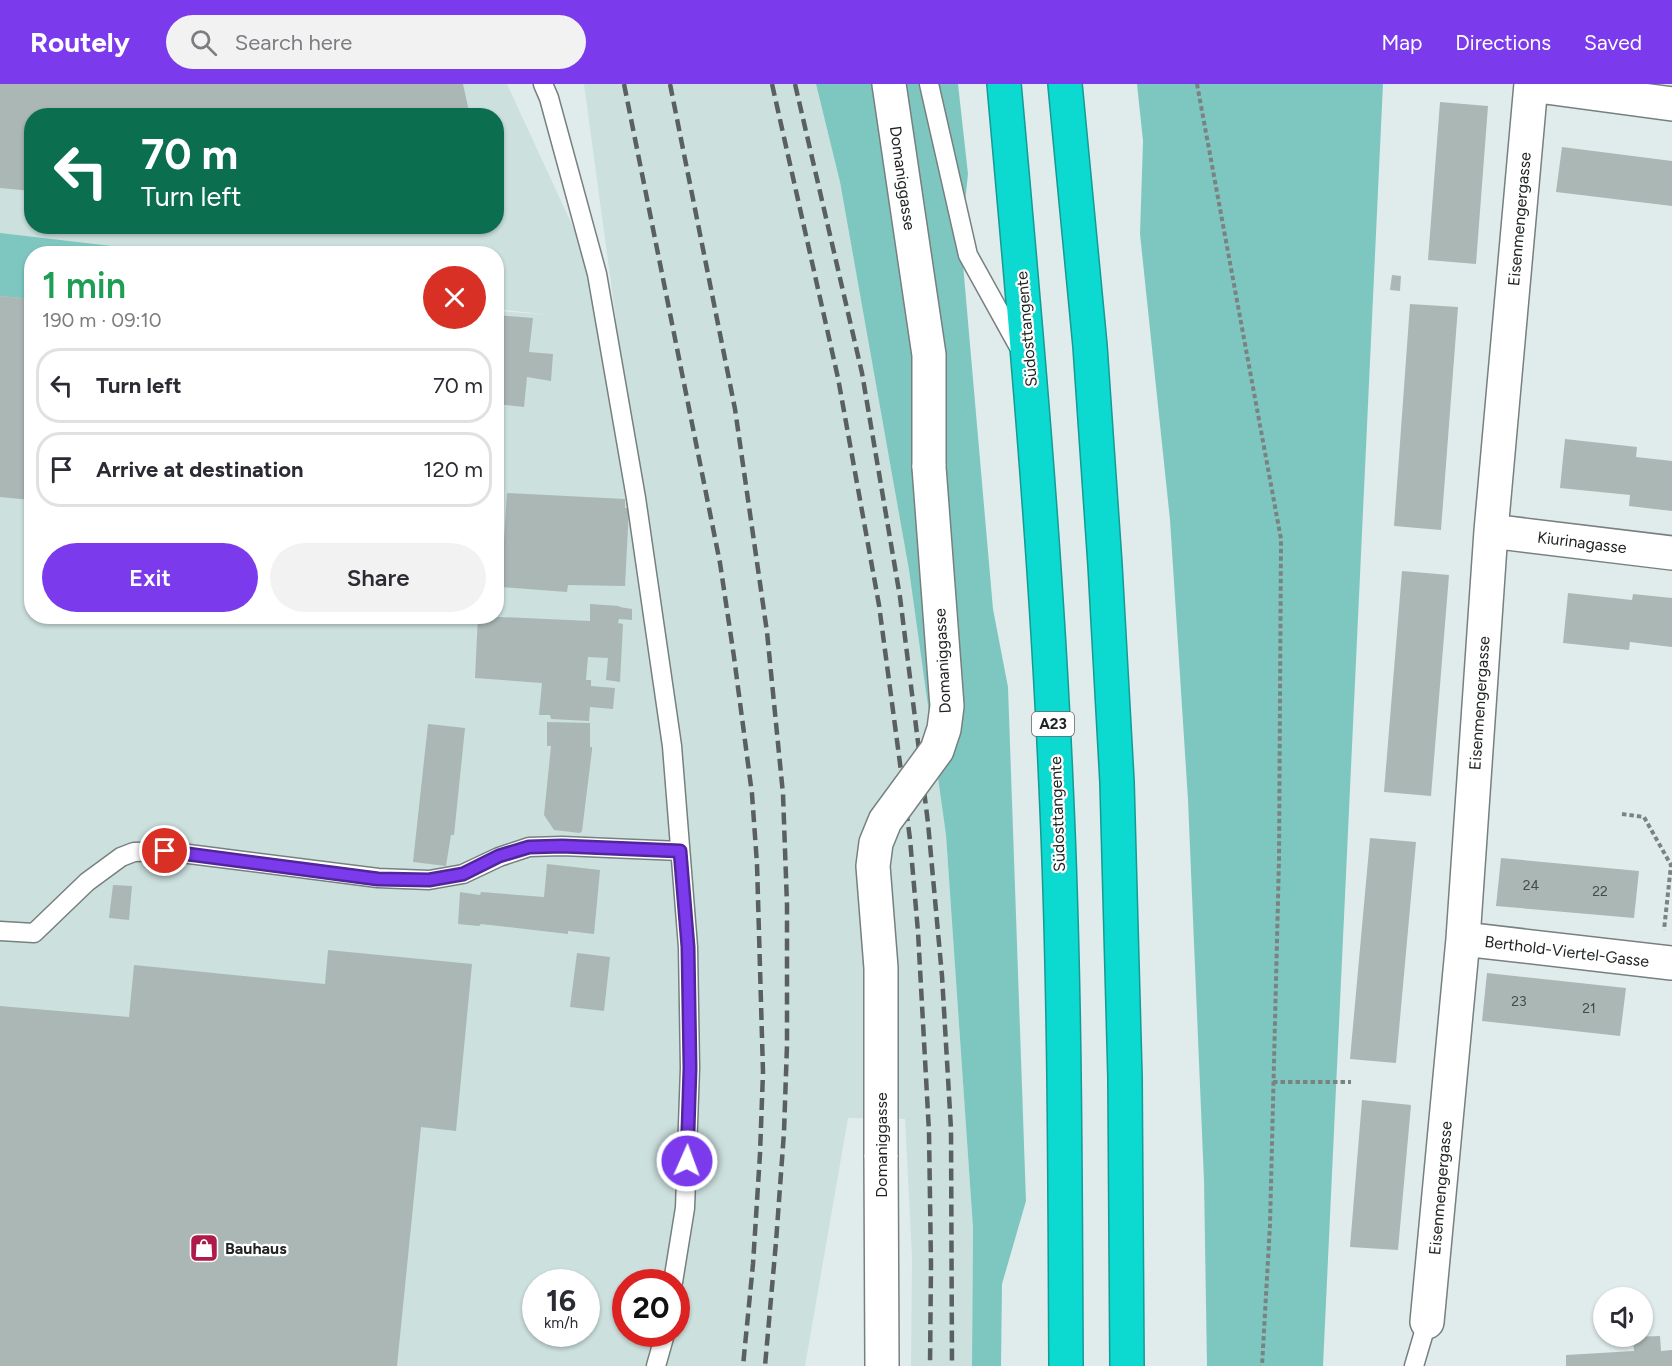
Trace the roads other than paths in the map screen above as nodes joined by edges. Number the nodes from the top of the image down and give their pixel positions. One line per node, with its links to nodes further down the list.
1 (543, 84): 11 (lane)
2 (889, 84): 19 (street, Domaniggasse, bridge)
3 (930, 84): 8 (lane)
4 (1004, 84): 8 (highway, Südosttangente / A23)
5 (1065, 84): 21 (highway)
6 (1531, 84): 7 (street); 9 (street, Eisenmengergasse)
7 (1672, 104)
8 (1030, 367): 20 (highway, Südosttangente / A23)
9 (1491, 531): 10 (street, Kiurinagasse); 13 (street, Eisenmengergasse)
10 (1672, 553)
11 (680, 851): 12 (lane); 15 (lane)
12 (0, 931)
13 (1462, 939): 14 (street, Berthold-Viertel-Gasse); 16 (street, Eisenmengergasse)
14 (1667, 962)
15 (675, 1269)
16 (1427, 1322): 22 (lane)
17 (661, 1347): 18 (lane)
18 (656, 1366)
19 (882, 1366)
20 (1066, 1366)
21 (1127, 1366)
22 (1414, 1366)

